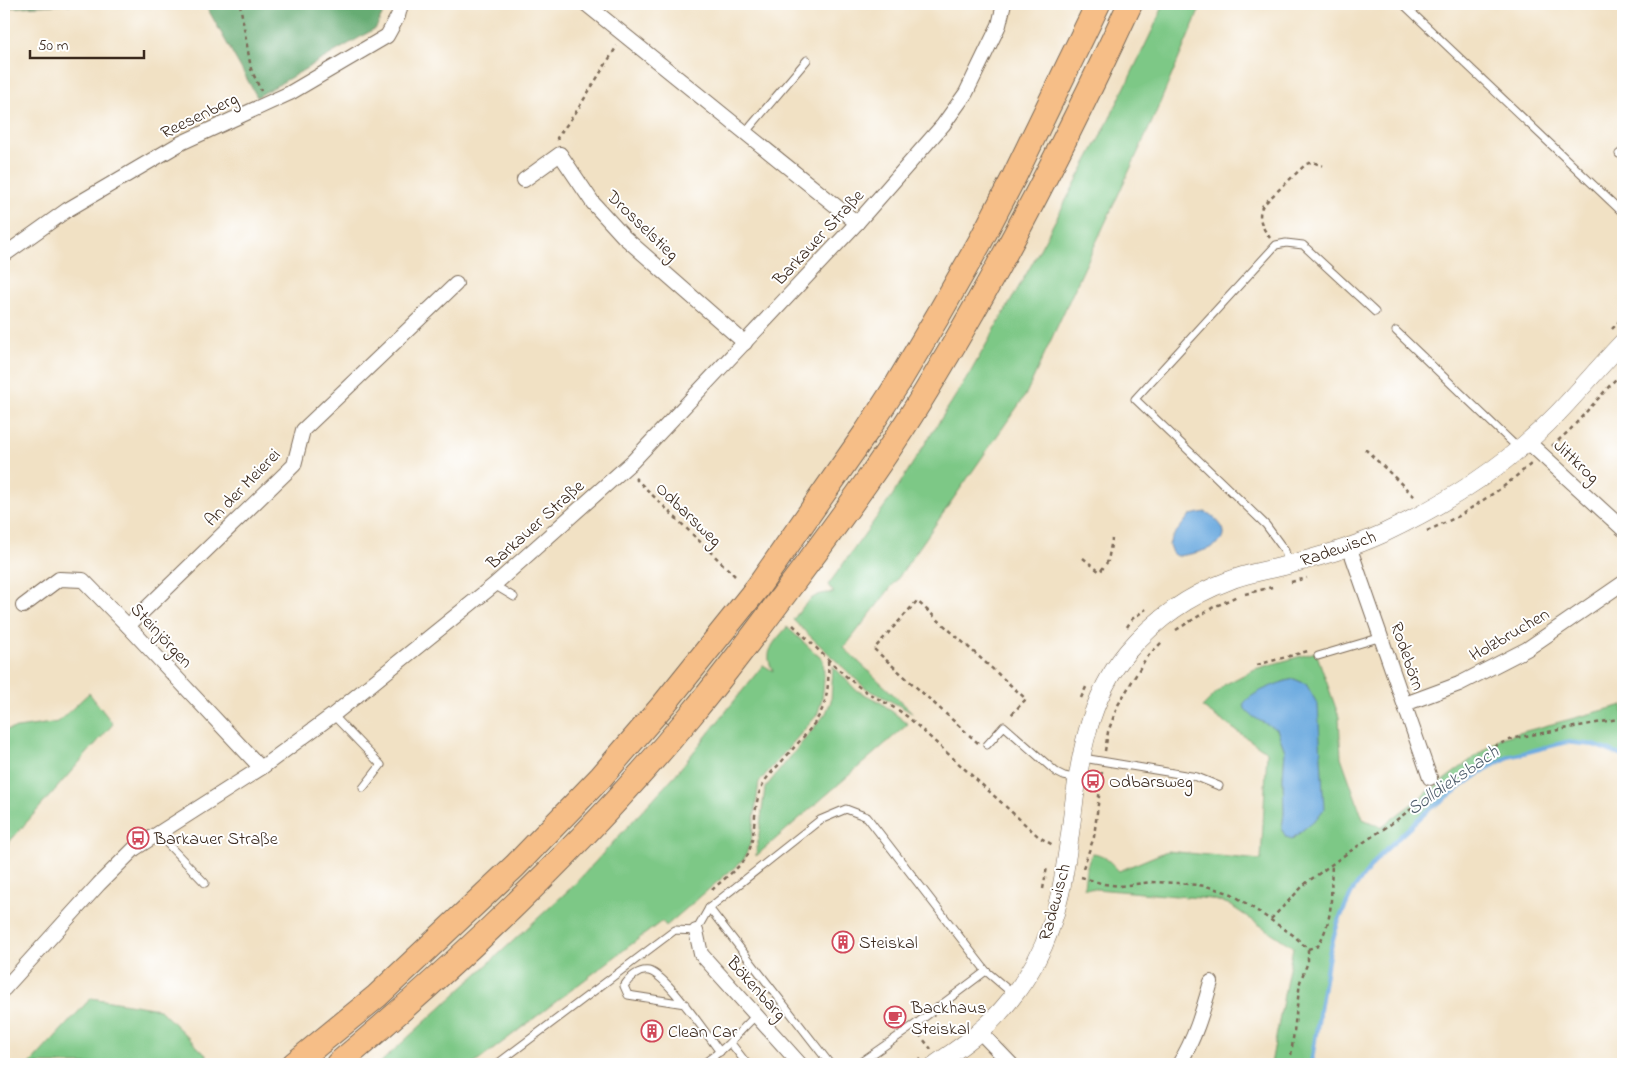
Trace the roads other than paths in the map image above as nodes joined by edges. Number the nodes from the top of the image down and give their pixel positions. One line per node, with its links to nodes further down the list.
1 (401, 4): 12 (street, Reesenberg)
2 (586, 4): 8 (street)
3 (1004, 4): 11 (street, Barkauer Straße)
4 (1098, 4): 51 (highway)
5 (1130, 4): 52 (highway)
6 (1403, 4): 10 (lane)
7 (807, 60): 8 (lane)
8 (745, 133): 11 (street)
9 (524, 180): 17 (street, Drosselstieg)
10 (1623, 213)
11 (857, 223): 17 (street, Barkauer Straße)
12 (4, 255)
13 (456, 284): 26 (street, An der Meierei)
14 (1375, 312): 21 (lane)
15 (1396, 332): 18 (lane)
16 (1623, 342): 18 (street, Radewisch)
17 (745, 343): 23 (street, Barkauer Straße)
18 (1523, 445): 19 (street, Jittkrog); 20 (street, Radewisch)
19 (1623, 530)
20 (1350, 546): 21 (street, Radewisch); 27 (street, Rodebörn)
21 (1288, 564): 32 (street, Radewisch)
22 (1623, 583): 29 (street, Holzbruchen)
23 (494, 585): 24 (lane); 30 (street, Barkauer Straße)
24 (514, 596)
25 (22, 606): 26 (street, Steinjörgen)
26 (128, 626): 33 (street, Steinjörgen)
27 (1382, 637): 28 (lane); 29 (street, Rodebörn)
28 (1320, 655)
29 (1405, 704): 34 (street, Rodebörn)
30 (333, 715): 33 (street, Barkauer Straße); 37 (lane)
31 (987, 745): 35 (lane)
32 (1082, 758): 35 (street, Radewisch); 36 (lane)
33 (261, 768): 38 (street, Barkauer Straße)
34 (1430, 778)
35 (1078, 779): 45 (street, Radewisch)
36 (1219, 786)
37 (363, 788)
38 (157, 833): 39 (lane); 44 (street, Barkauer Straße)
39 (205, 883)
40 (709, 908): 41 (lane); 42 (lane); 57 (lane)
41 (696, 931): 47 (street, Bökenbarg); 53 (lane)
42 (986, 971): 45 (lane); 58 (lane)
43 (1211, 982): 61 (street)
44 (4, 990)
45 (1013, 994): 48 (street, Radewisch)
46 (684, 1004): 46 (lane); 50 (lane)
47 (756, 1015): 49 (lane); 56 (street, Bökenbarg)
48 (980, 1032): 59 (street, Radewisch); 60 (street)
49 (730, 1042): 50 (lane); 55 (lane)
50 (720, 1052): 54 (lane)
51 (294, 1064)
52 (338, 1064)
53 (497, 1064)
54 (703, 1064)
55 (747, 1064)
56 (800, 1064)
57 (830, 1064)
58 (858, 1064)
59 (936, 1064)
60 (1010, 1064)
61 (1179, 1064)

